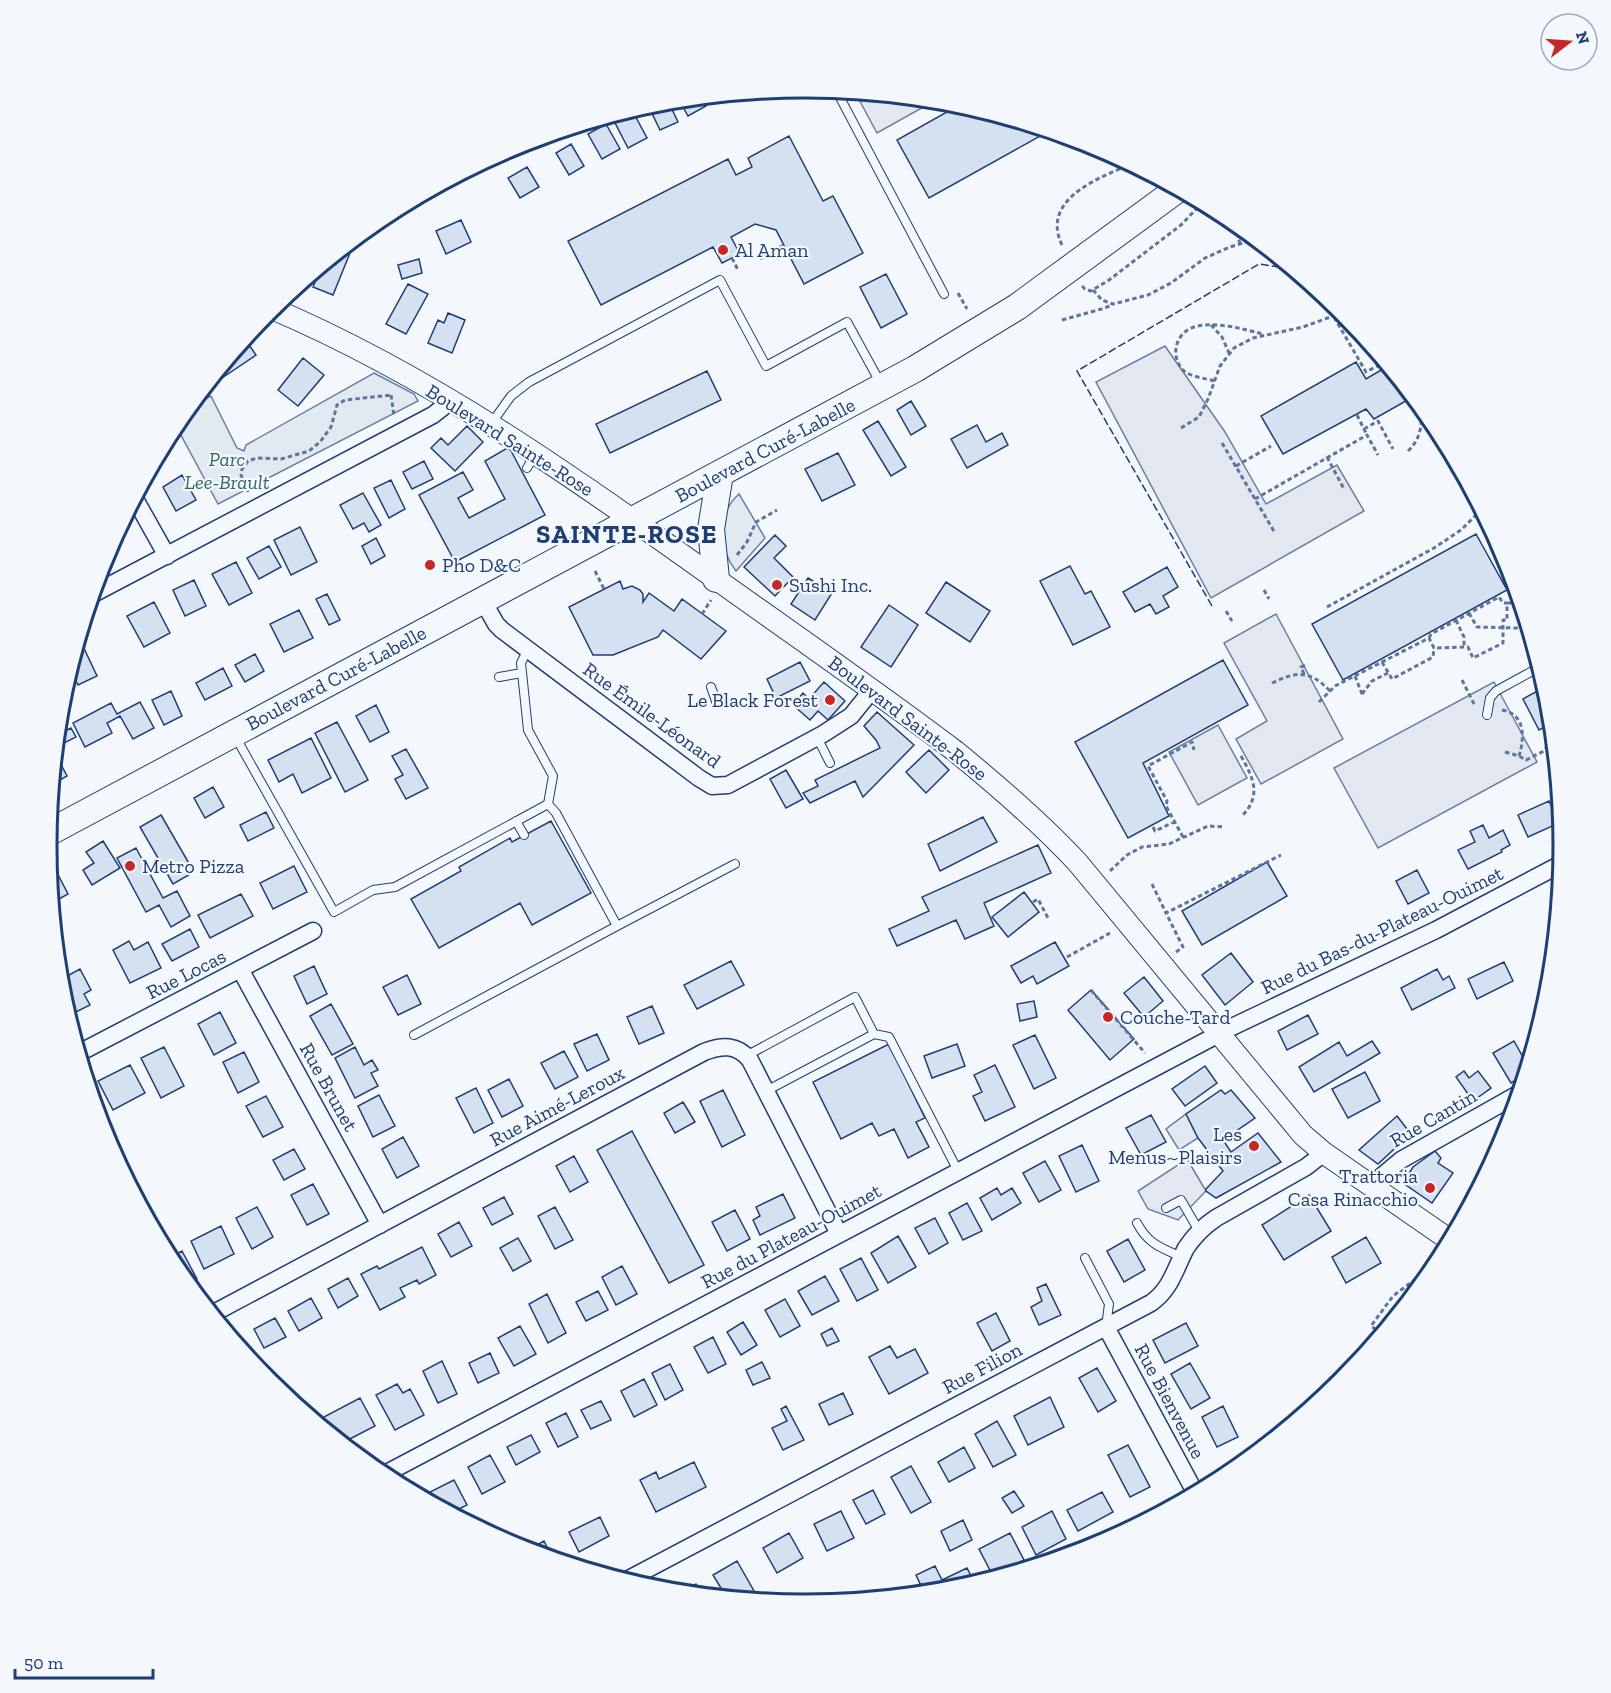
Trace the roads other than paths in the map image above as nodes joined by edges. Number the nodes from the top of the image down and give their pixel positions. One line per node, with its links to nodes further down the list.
1 (841, 99): 3 (lane)
2 (1172, 194): 5 (main road, Boulevard Curé-Labelle)
3 (944, 294)
4 (281, 313): 6 (street, Boulevard Sainte-Rose)
5 (882, 387): 7 (lane); 8 (main road, Boulevard Curé-Labelle)
6 (448, 400): 7 (street, Boulevard Sainte-Rose); 11 (street)
7 (491, 424): 10 (street, Boulevard Sainte-Rose)
8 (720, 474): 10 (main road, Boulevard Curé-Labelle); 12 (main road)
9 (139, 506): 11 (street)
10 (634, 521): 12 (street, Boulevard Sainte-Rose); 14 (main road, Boulevard Curé-Labelle)
11 (167, 556): 13 (street)
12 (715, 587): 20 (street, Boulevard Sainte-Rose)
13 (103, 589)
14 (483, 599): 15 (street, Rue Émile-Léonard); 23 (main road, Boulevard Curé-Labelle)
15 (527, 651): 17 (lane); 24 (street, Rue Émile-Léonard)
16 (1533, 671): 22 (lane)
17 (522, 673): 18 (lane); 26 (lane)
18 (499, 677)
19 (711, 687): 21 (lane)
20 (872, 690): 24 (street, Rue Émile-Léonard); 35 (street, Boulevard Sainte-Rose)
21 (717, 704)
22 (1487, 715)
23 (233, 733): 27 (lane); 28 (main road, Boulevard Curé-Labelle)
24 (817, 737): 25 (lane)
25 (830, 763)
26 (548, 804): 27 (lane); 32 (lane)
27 (516, 821): 29 (lane)
28 (58, 828)
29 (524, 835)
30 (735, 864): 32 (lane)
31 (1553, 868): 35 (street, Rue du Bas-du-Plateau-Ouimet)
32 (618, 926): 37 (lane)
33 (313, 931): 34 (street, Rue Locas)
34 (240, 969): 38 (street, Rue Locas); 47 (street, Rue Brunet)
35 (1220, 1033): 42 (street, Boulevard Sainte-Rose); 43 (street, Rue du Plateau-Ouimet)
36 (874, 1034): 39 (lane); 40 (lane); 43 (lane)
37 (414, 1035)
38 (86, 1049)
39 (746, 1056): 40 (street); 47 (street, Rue Aimé-Leroux)
40 (766, 1091): 49 (street)
41 (1510, 1099): 44 (street, Rue Cantin)
42 (1324, 1153): 44 (street, Boulevard Sainte-Rose); 48 (street, Rue Filion)
43 (958, 1171): 49 (street, Rue du Plateau-Ouimet)
44 (1373, 1187): 50 (street, Boulevard Sainte-Rose)
45 (1166, 1208): 48 (lane)
46 (1137, 1223): 51 (lane)
47 (380, 1225): 53 (street, Rue Aimé-Leroux)
48 (1199, 1231): 51 (street, Rue Filion)
49 (839, 1234): 55 (street, Rue du Plateau-Ouimet)
50 (1444, 1236)
51 (1182, 1257): 54 (street, Rue Filion)
52 (1085, 1258): 54 (lane)
53 (219, 1310)
54 (1106, 1327): 56 (street, Rue Bienvenue); 57 (street, Rue Filion)
55 (392, 1470)
56 (1192, 1487)
57 (636, 1575)

